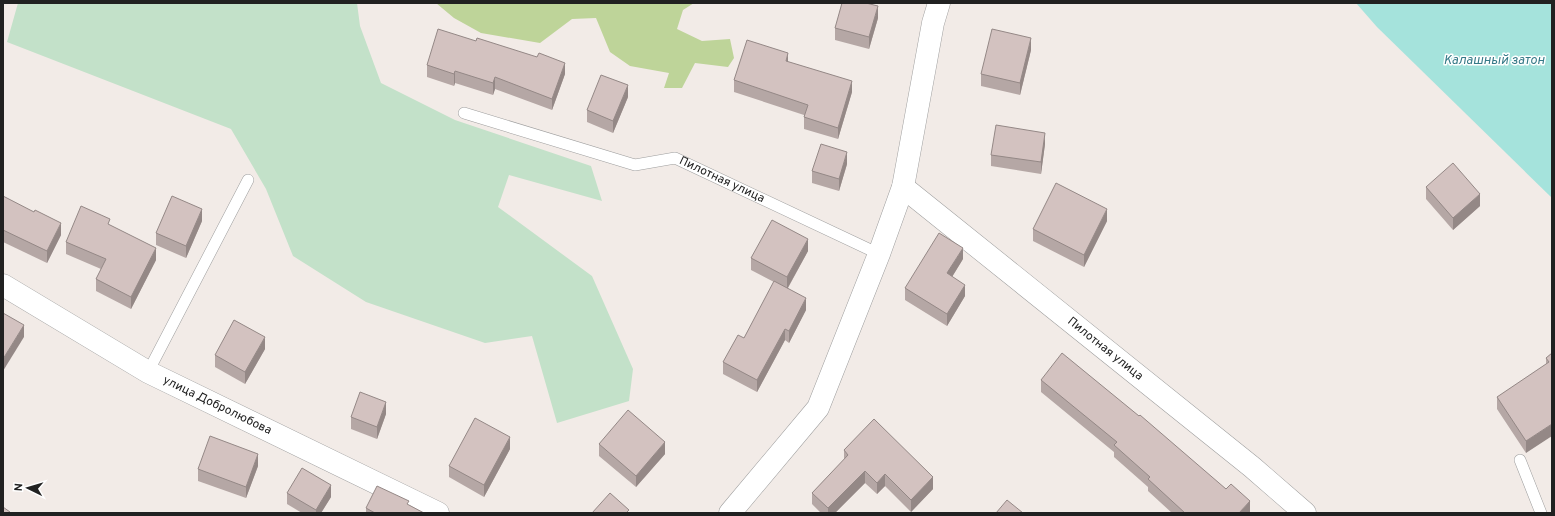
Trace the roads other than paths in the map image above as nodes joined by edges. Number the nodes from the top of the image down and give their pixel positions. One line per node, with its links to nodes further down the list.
1 (938, 3): 4 (street)
2 (464, 113): 5 (lane, Пилотная улица)
3 (248, 180): 7 (lane)
4 (903, 187): 5 (street); 11 (street, Пилотная улица)
5 (879, 254): 10 (street)
6 (3, 285): 7 (street, улица Добролюбова)
7 (148, 372): 9 (street, улица Добролюбова)
8 (1520, 460): 12 (lane)
9 (438, 513)
10 (730, 513)
11 (1305, 513)
12 (1541, 513)

